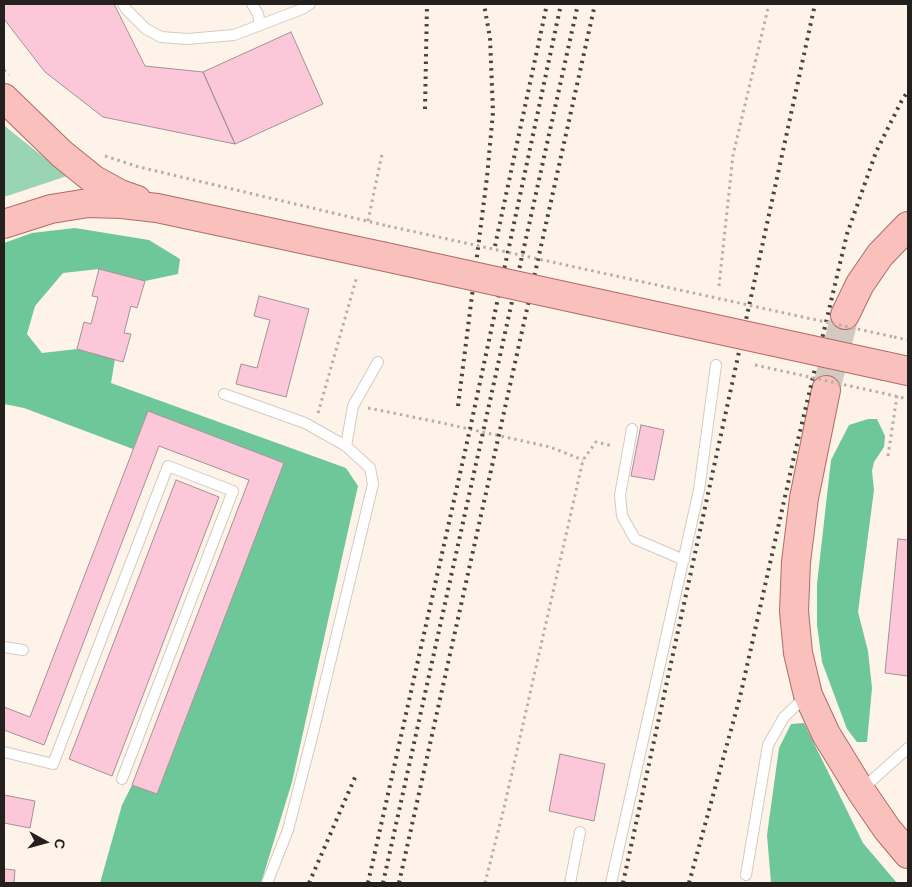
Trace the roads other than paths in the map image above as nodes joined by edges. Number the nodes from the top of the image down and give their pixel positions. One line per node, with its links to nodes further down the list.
1 (123, 4): 4 (lane)
2 (252, 4): 4 (lane)
3 (310, 4): 4 (lane)
4 (260, 25)
5 (6, 87): 6 (main road)
6 (157, 208): 7 (main road); 12 (main road, bridge)
7 (4, 224)
8 (905, 226): 9 (main road)
9 (845, 314)
10 (378, 362): 16 (lane)
11 (716, 365): 17 (lane)
12 (896, 368)
13 (826, 390): 20 (main road)
14 (224, 394): 16 (lane)
15 (632, 428): 17 (lane)
16 (346, 446): 28 (lane)
17 (684, 560): 30 (lane)
18 (4, 647): 19 (lane)
19 (23, 650)
20 (808, 694): 24 (main road); 27 (lane)
21 (908, 748): 24 (lane)
22 (4, 752): 23 (lane)
23 (122, 779)
24 (861, 791): 26 (main road)
25 (580, 832): 29 (lane)
26 (908, 854)
27 (746, 875)
28 (267, 883)
29 (570, 883)
30 (611, 883)

